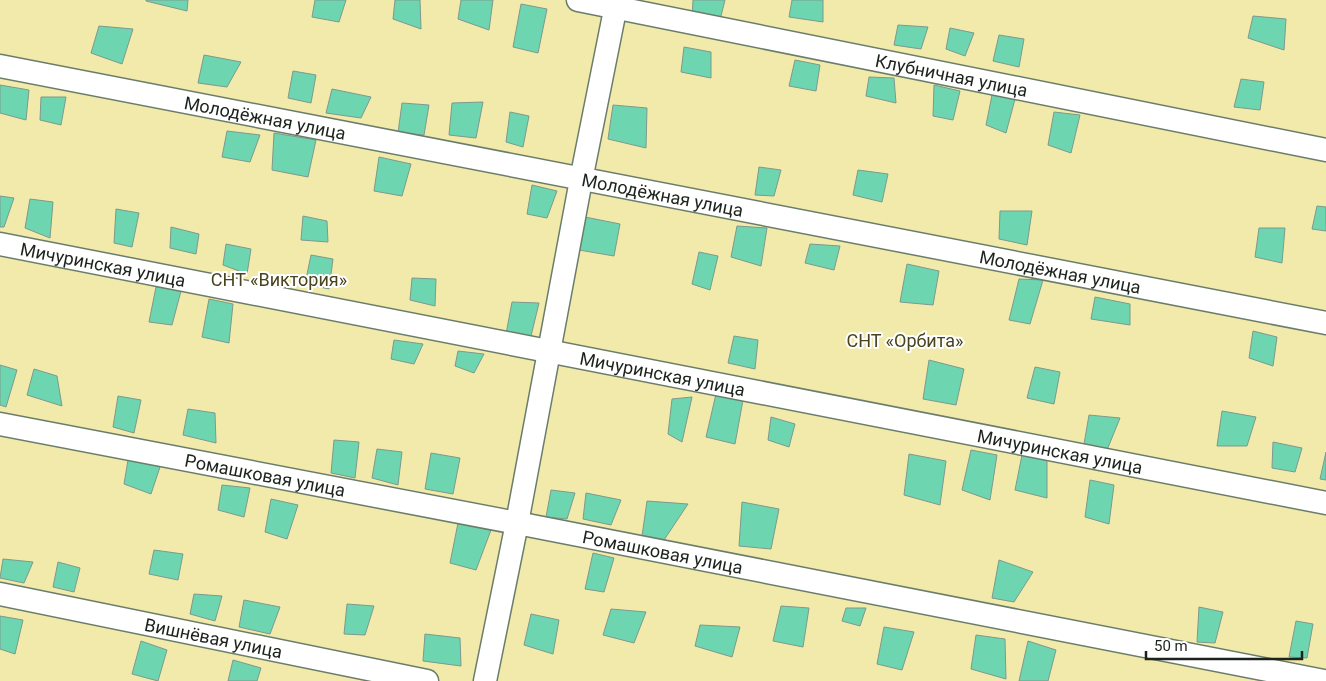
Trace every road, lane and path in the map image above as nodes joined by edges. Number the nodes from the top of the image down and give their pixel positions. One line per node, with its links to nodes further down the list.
1 (578, 0): 2 (street, Клубничная улица)
2 (616, 4): 4 (street, Клубничная улица); 5 (street)
3 (0, 66): 5 (street, Молодёжная улица)
4 (1326, 150)
5 (581, 180): 7 (street, Молодёжная улица); 8 (street)
6 (0, 244): 8 (street, Мичуринская улица)
7 (1326, 322)
8 (550, 351): 10 (street, Мичуринская улица); 11 (street)
9 (0, 424): 11 (street, Ромашковая улица)
10 (1326, 503)
11 (517, 523): 14 (street); 15 (street, Ромашковая улица)
12 (0, 594): 13 (street, Вишнёвая улица)
13 (427, 681)
14 (485, 681)
15 (1324, 681)

